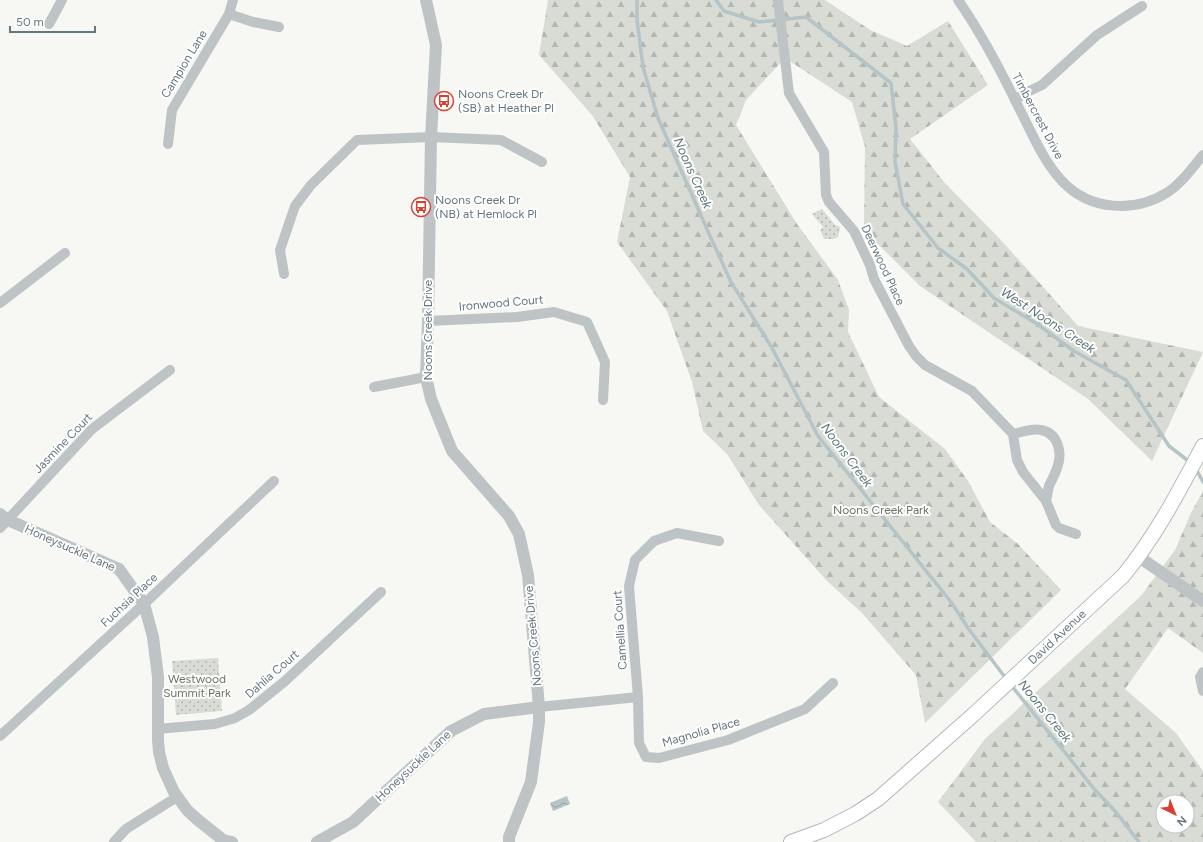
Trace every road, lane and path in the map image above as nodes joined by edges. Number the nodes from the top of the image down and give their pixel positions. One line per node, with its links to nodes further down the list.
1 (62, 0): 8 (street)
2 (233, 0): 7 (street, Campion Lane)
3 (426, 0): 11 (street, Noons Creek Drive)
4 (778, 0): 23 (street, Deerwood Place)
5 (958, 0): 10 (street, Timbercrest Drive)
6 (1142, 6): 10 (street)
7 (229, 14): 9 (street); 12 (street, Campion Lane)
8 (49, 24)
9 (279, 27)
10 (1015, 100): 13 (street, Timbercrest Drive)
11 (431, 137): 14 (street); 16 (street); 18 (street, Noons Creek Drive)
12 (168, 144)
13 (1203, 155)
14 (542, 162)
15 (65, 253): 17 (street)
16 (284, 274)
17 (0, 303)
18 (428, 321): 20 (street, Noons Creek Drive); 22 (street, Ironwood Court)
19 (170, 370): 27 (street, Jasmine Court)
20 (426, 377): 21 (street); 38 (street, Noons Creek Drive)
21 (374, 387)
22 (603, 400)
23 (1013, 434): 26 (street); 26 (street)
24 (1202, 447): 30 (main road, David Avenue)
25 (274, 482): 33 (street, Fuchsia Place)
26 (1046, 501): 28 (street)
27 (3, 521): 33 (street, Honeysuckle Lane)
28 (1076, 534)
29 (719, 541): 37 (street, Camellia Court)
30 (1138, 557): 32 (street); 46 (main road, David Avenue)
31 (381, 592): 39 (street, Dahlia Court)
32 (1203, 601)
33 (144, 604): 39 (street, Honeysuckle Lane); 40 (street, Fuchsia Place)
34 (1203, 672): 36 (street)
35 (833, 683): 37 (street, Magnolia Place)
36 (1203, 691)
37 (638, 697): 38 (street, Honeysuckle Lane)
38 (539, 707): 44 (street, Honeysuckle Lane); 45 (street, Noons Creek Drive)
39 (157, 729): 41 (street, Honeysuckle Lane)
40 (0, 736)
41 (177, 797): 42 (street); 43 (street, Honeysuckle Lane)
42 (114, 842)
43 (232, 842)
44 (316, 842)
45 (509, 842)
46 (791, 842)

